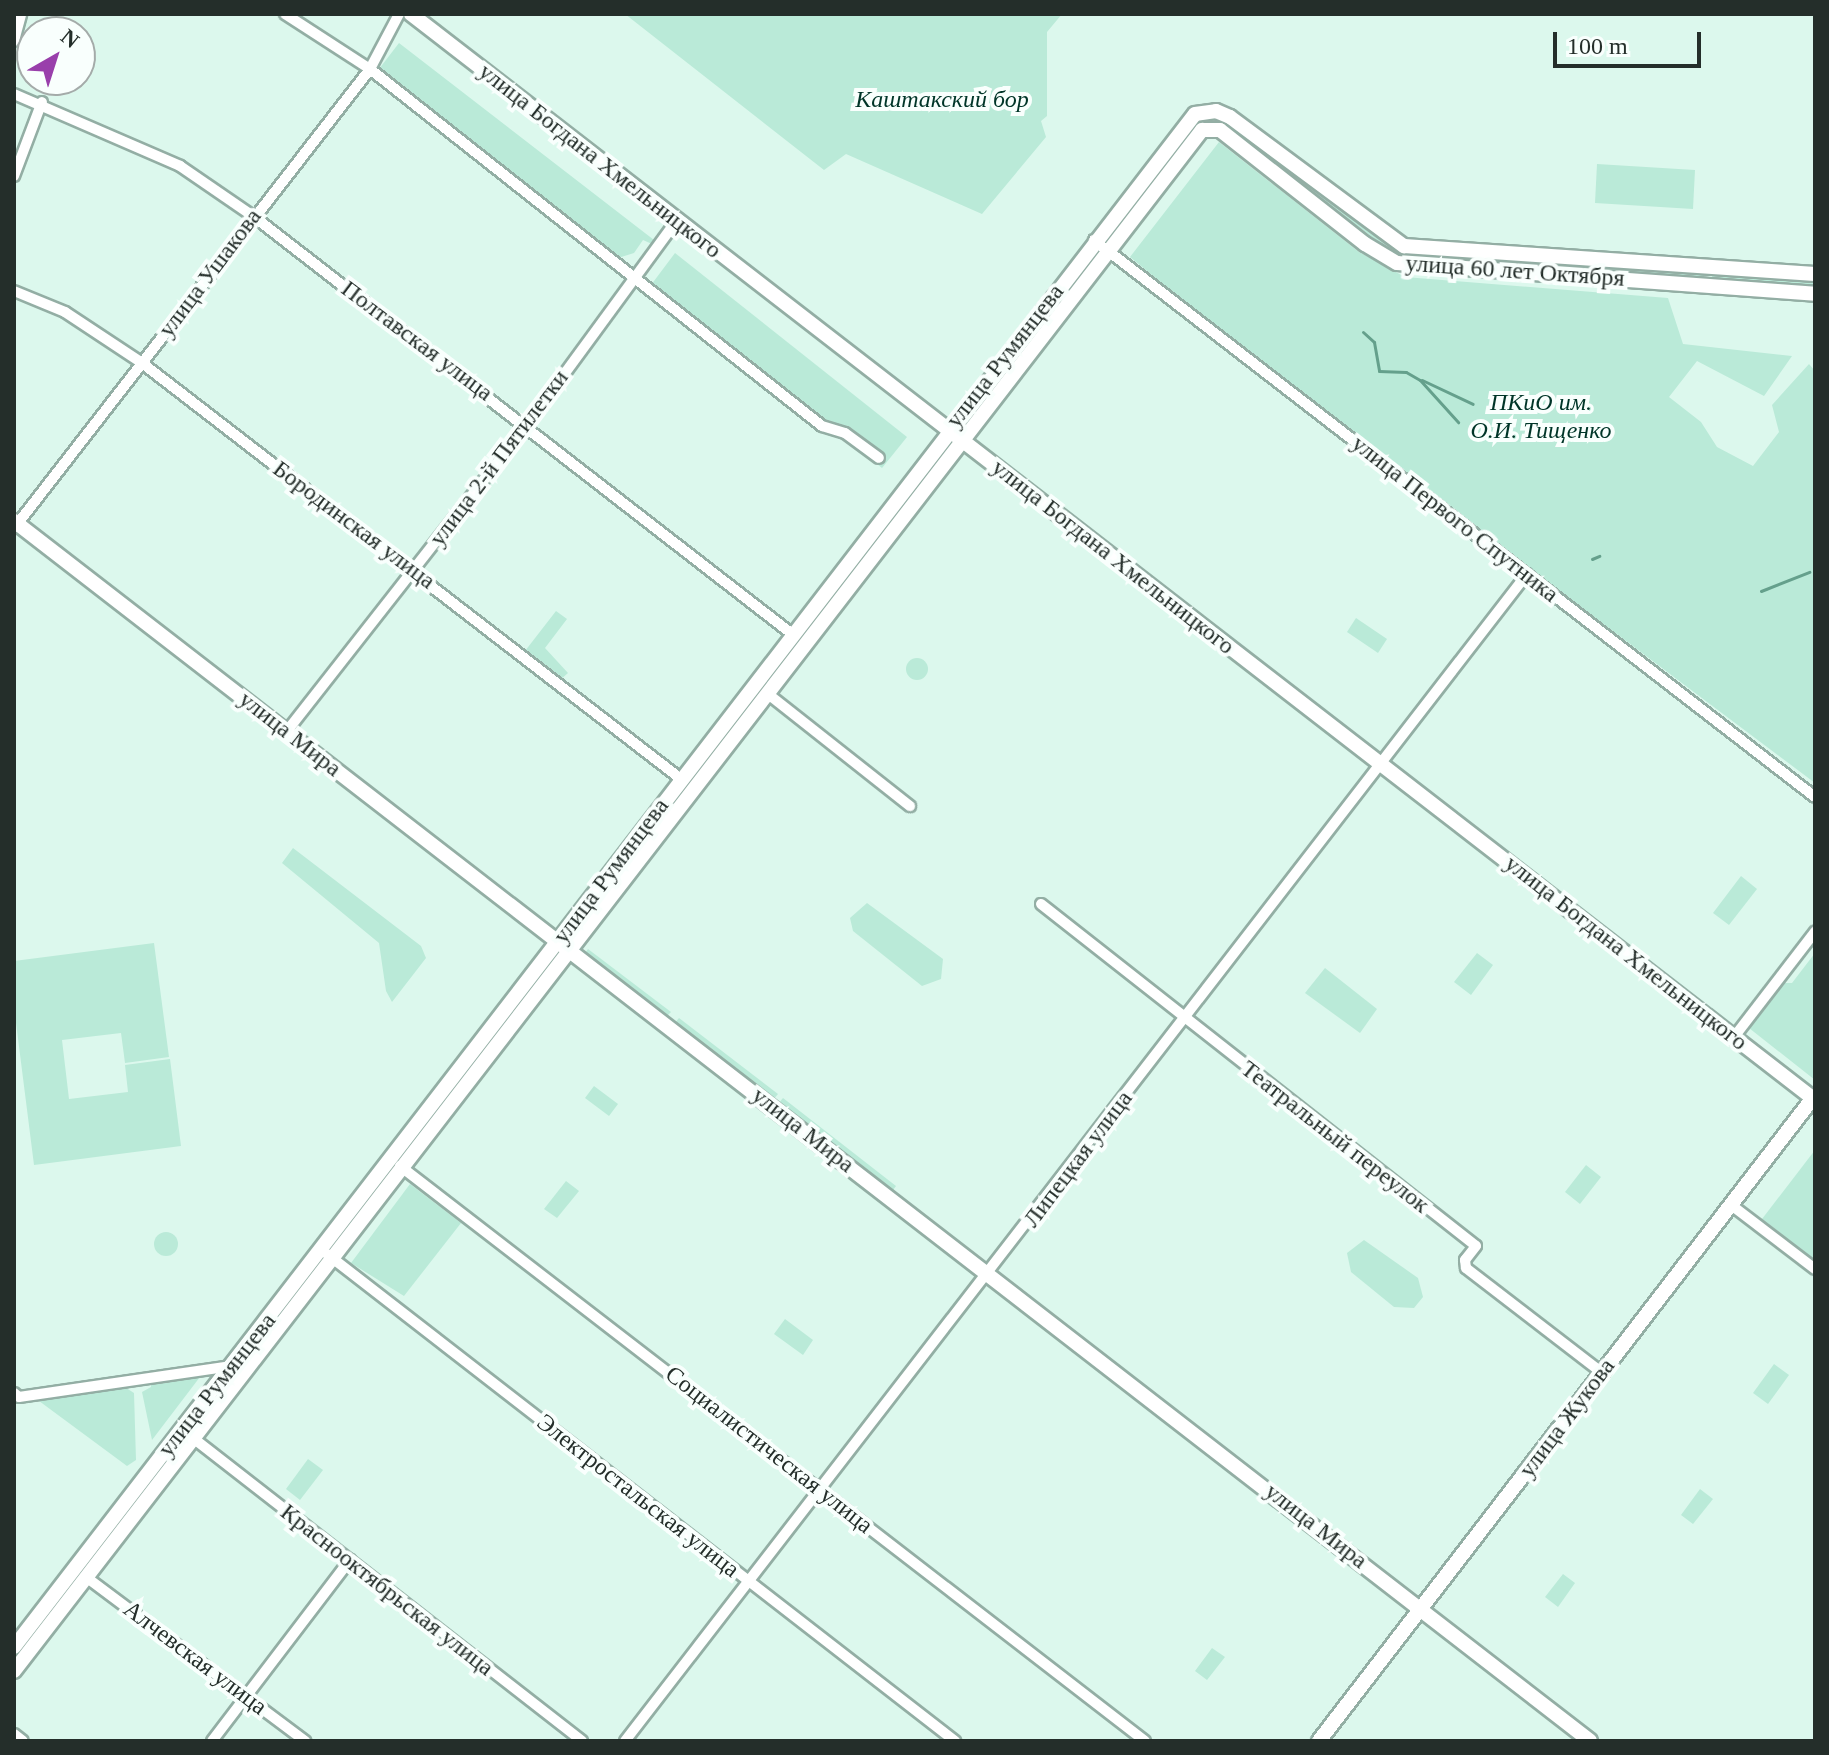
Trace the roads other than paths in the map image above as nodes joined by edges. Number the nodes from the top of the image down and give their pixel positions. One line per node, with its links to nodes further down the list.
1 (21, 14): 5 (street)
2 (285, 14): 6 (street)
3 (399, 14): 6 (street, улица Ушакова)
4 (411, 14): 13 (main road, улица Богдана Хмельницкого)
5 (14, 41)
6 (370, 69): 12 (street, улица Ушакова); 17 (street)
7 (14, 94): 8 (street, Полтавская улица)
8 (42, 102): 11 (street); 12 (street, Полтавская улица)
9 (1216, 111): 10 (main road, улица Румянцева); 14 (main road, улица Румянцева); 16 (main road, улица 60 лет Октября)
10 (1206, 129): 15 (main road, улица Румянцева); 19 (main road, улица 60 лет Октября)
11 (14, 176)
12 (253, 216): 20 (street, улица Ушакова); 21 (street, Полтавская улица)
13 (677, 220): 17 (street, улица 2-й Пятилетки); 22 (main road, улица Богдана Хмельницкого)
14 (1094, 240): 15 (street, улица Первого Спутника); 22 (main road, улица Румянцева)
15 (1108, 251): 23 (main road, улица Румянцева); 27 (street, улица Первого Спутника)
16 (1815, 274)
17 (633, 278): 21 (street, улица 2-й Пятилетки); 24 (street)
18 (14, 291): 20 (street, Бородинская улица)
19 (1815, 294)
20 (142, 363): 25 (street, улица Ушакова); 26 (street, Бородинская улица)
21 (527, 425): 26 (street, улица 2-й Пятилетки); 28 (street, Полтавская улица)
22 (948, 430): 23 (main road, улица Богдана Хмельницкого); 28 (main road, улица Румянцева)
23 (962, 441): 29 (main road, улица Румянцева); 31 (main road, улица Богдана Хмельницкого)
24 (879, 458)
25 (15, 524): 30 (main road, улица Мира)
26 (414, 569): 30 (street, улица 2-й Пятилетки); 32 (street, Бородинская улица)
27 (1527, 574): 31 (street, Липецкая улица); 33 (street, улица Первого Спутника)
28 (792, 634): 32 (main road, улица Румянцева)
29 (768, 694): 34 (street); 38 (main road, улица Румянцева)
30 (287, 731): 37 (main road, улица Мира)
31 (1381, 764): 39 (street, Липецкая улица); 40 (main road, улица Богдана Хмельницкого)
32 (681, 779): 37 (main road, улица Румянцева)
33 (1815, 797)
34 (910, 806)
35 (1041, 904): 39 (street, Театральный переулок)
36 (1815, 932): 40 (street)
37 (560, 941): 38 (main road, улица Мира); 42 (main road, улица Румянцева)
38 (572, 951): 43 (main road, улица Румянцева); 48 (main road, улица Мира)
39 (1185, 1019): 48 (street, Липецкая улица); 50 (street, Театральный переулок)
40 (1734, 1037): 41 (main road, улица Богдана Хмельницкого)
41 (1814, 1097): 44 (main road, улица Жукова)
42 (392, 1160): 43 (street, Социалистическая улица); 45 (main road, улица Румянцева)
43 (404, 1169): 46 (main road, улица Румянцева); 54 (street, Социалистическая улица)
44 (1730, 1204): 47 (street); 50 (main road, улица Жукова)
45 (322, 1250): 46 (street, Электростальская улица); 49 (main road, улица Румянцева)
46 (335, 1260): 52 (main road, улица Румянцева); 57 (street, Электростальская улица)
47 (1815, 1269)
48 (990, 1274): 54 (street, Липецкая улица); 58 (main road, улица Мира)
49 (232, 1366): 51 (street); 53 (main road, улица Румянцева)
50 (1601, 1372): 58 (main road, улица Жукова)
51 (14, 1393)
52 (193, 1438): 53 (main road, улица Румянцева); 55 (street, Краснооктябрьская улица)
53 (152, 1481): 56 (main road, улица Румянцева); 59 (main road, улица Румянцева)
54 (821, 1491): 57 (street, Липецкая улица); 69 (street, Социалистическая улица)
55 (350, 1560): 61 (street); 66 (street, Краснооктябрьская улица)
56 (86, 1577): 60 (main road, улица Румянцева); 61 (street, Алчевская улица)
57 (750, 1584): 67 (street, Липецкая улица); 68 (street, Электростальская улица)
58 (1422, 1608): 70 (main road, улица Жукова); 71 (main road, улица Мира)
59 (14, 1647)
60 (14, 1671)
61 (247, 1696): 64 (street); 65 (street, Алчевская улица)
62 (14, 1734): 63 (street)
63 (23, 1741)
64 (212, 1741)
65 (305, 1741)
66 (582, 1741)
67 (625, 1741)
68 (955, 1741)
69 (1145, 1741)
70 (1319, 1741)
71 (1590, 1741)

